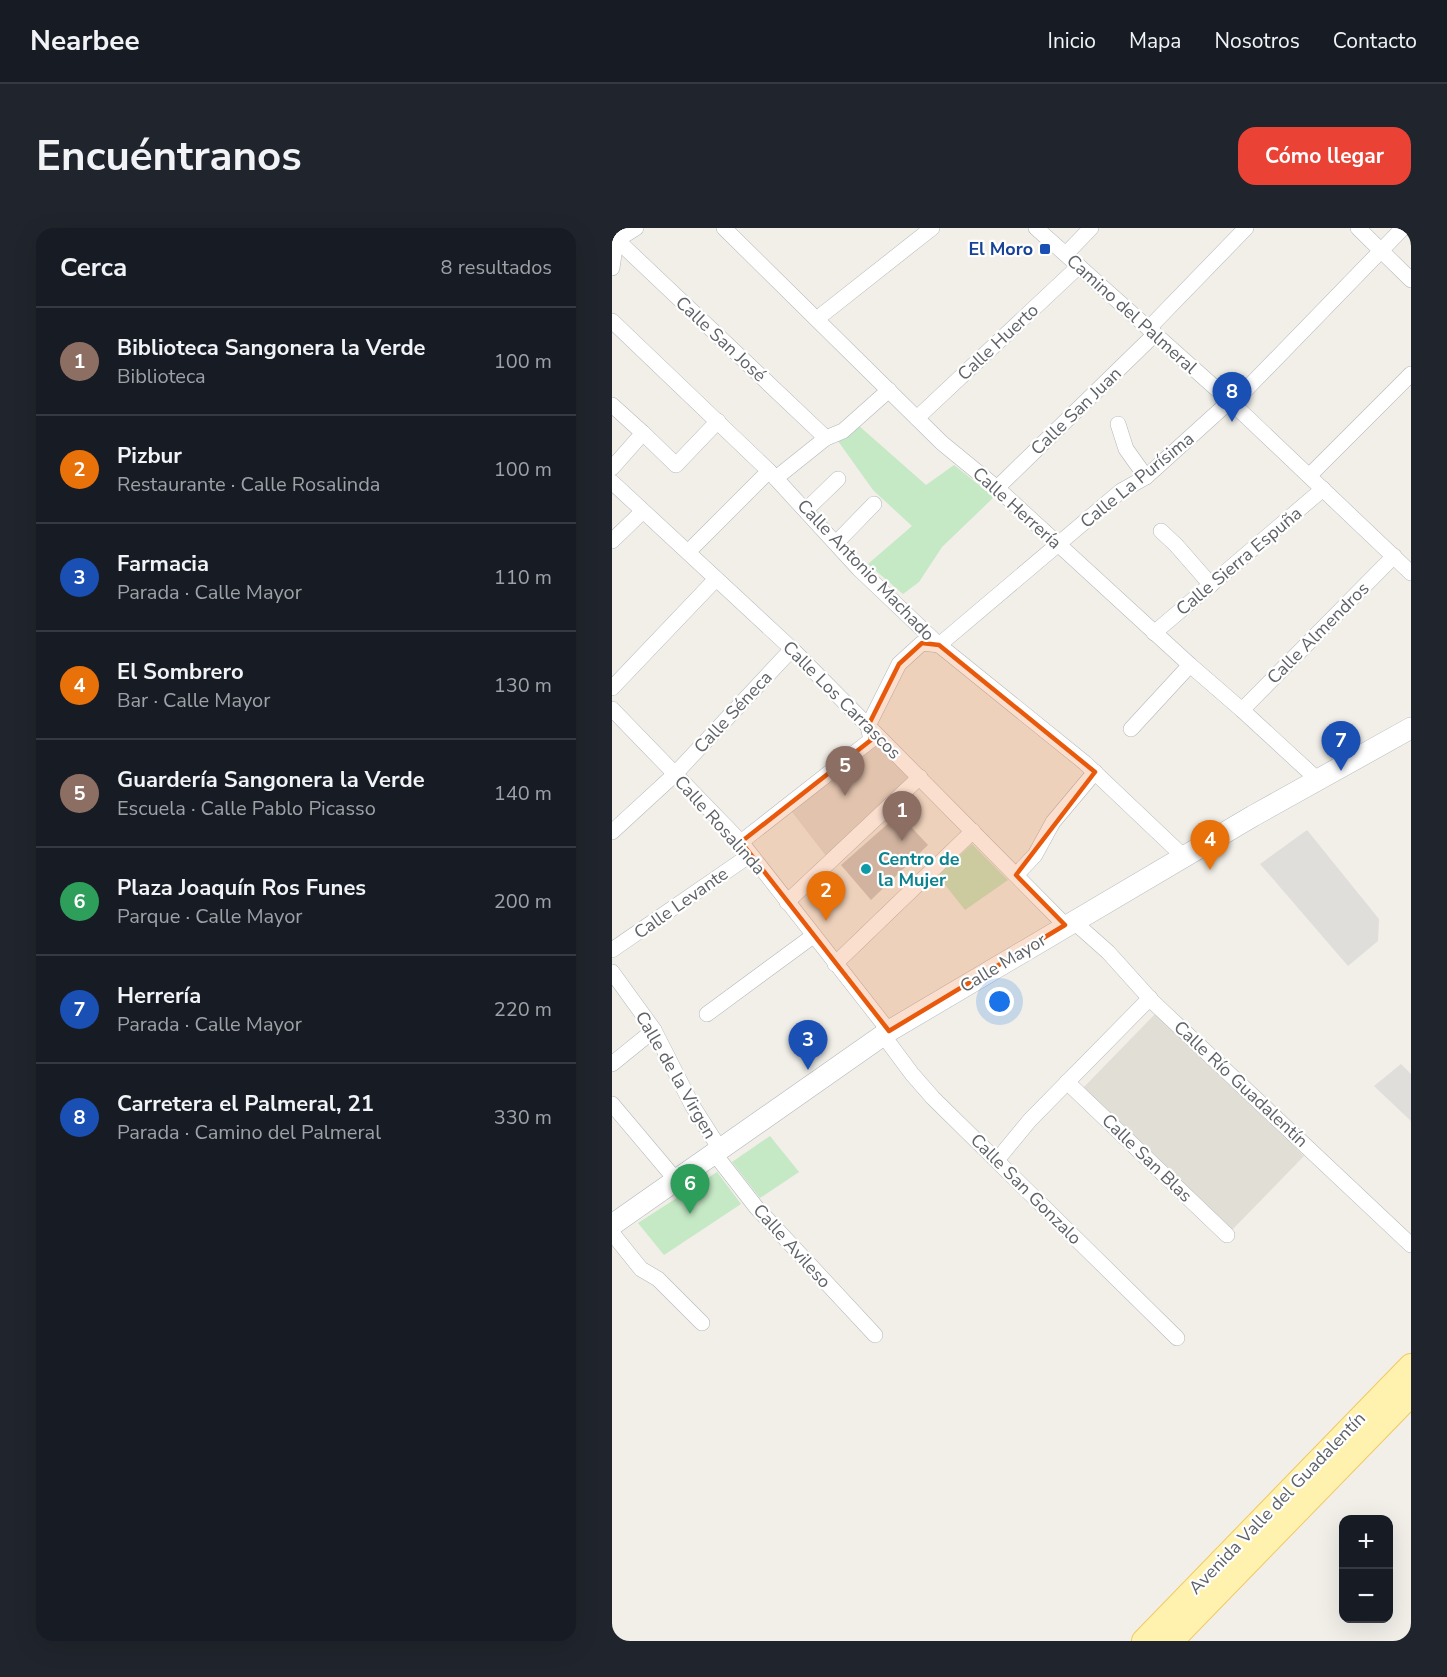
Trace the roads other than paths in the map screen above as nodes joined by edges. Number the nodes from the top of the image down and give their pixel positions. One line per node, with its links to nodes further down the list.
1 (636, 228): 9 (street)
2 (724, 228): 15 (street, Calle Herrería)
3 (932, 228): 15 (street)
4 (1036, 228): 11 (street, Camino del Palmeral)
5 (1091, 228): 11 (street)
6 (1246, 228): 17 (street, Calle San Juan)
7 (1358, 228): 10 (street)
8 (1403, 228): 10 (street, Calle La Purísima)
9 (617, 234): 13 (street); 26 (street, Calle San José)
10 (1380, 250): 14 (street); 20 (street, Calle La Purísima)
11 (1066, 254): 12 (street, Camino del Palmeral)
12 (1079, 266): 17 (street, Camino del Palmeral); 22 (street, Calle Huerto)
13 (612, 268)
14 (1411, 280)
15 (818, 318): 19 (street, Calle Herrería)
16 (612, 321): 23 (street, Calle Antonio Machado)
17 (1152, 331): 20 (street, Camino del Palmeral); 33 (street, Calle San Juan)
18 (1411, 374): 29 (street)
19 (889, 390): 22 (street, Calle Herrería); 26 (street)
20 (1232, 402): 29 (street, Camino del Palmeral); 30 (street, Calle La Purísima)
21 (612, 405): 25 (street)
22 (917, 418): 33 (street, Calle Herrería)
23 (718, 422): 25 (street); 28 (street, Calle Antonio Machado)
24 (1118, 424): 30 (street)
25 (643, 433): 27 (street)
26 (826, 438): 28 (street)
27 (612, 468)
28 (773, 474): 36 (street, Calle Antonio Machado); 42 (street)
29 (1309, 476): 34 (street, Camino del Palmeral)
30 (1146, 477): 41 (street, Calle La Purísima)
31 (838, 479): 36 (street)
32 (612, 482): 37 (street, Calle Los Carrascos)
33 (998, 488): 41 (street, Calle Herrería)
34 (1323, 489): 43 (street, Camino del Palmeral); 45 (street, Calle Sierra Espuña)
35 (874, 504): 40 (street)
36 (806, 510): 40 (street, Calle Antonio Machado)
37 (643, 511): 39 (street); 42 (street, Calle Los Carrascos)
38 (1161, 531): 45 (street)
39 (612, 542)
40 (836, 543): 47 (street, Calle Antonio Machado)
41 (1058, 545): 46 (street, Calle Herrería); 47 (street, Calle La Purísima)
42 (688, 552): 44 (street, Calle Los Carrascos)
43 (1405, 564): 52 (street, Calle Almendros)
44 (716, 579): 48 (street, Calle Los Carrascos); 50 (street)
45 (1211, 585): 46 (street, Calle Sierra Espuña)
46 (1154, 633): 49 (street, Calle Herrería)
47 (939, 645): 53 (street, Calle La Purísima); 56 (street, Calle Antonio Machado)
48 (792, 650): 53 (street, Calle Los Carrascos); 57 (street, Calle Séneca)
49 (1190, 666): 52 (street, Calle Herrería); 55 (street)
50 (612, 688)
51 (612, 709): 57 (street, Calle Rosalinda)
52 (1242, 710): 59 (street, Calle Herrería)
53 (868, 726): 58 (street, Calle Los Carrascos); 62 (street, Calle Levante)
54 (1411, 728): 59 (street, Calle Mayor)
55 (1131, 729)
56 (1095, 772): 63 (street, Calle Antonio Machado); 64 (street)
57 (674, 775): 61 (street, Calle Séneca); 62 (street, Calle Rosalinda)
58 (920, 777): 60 (street, Calle Los Carrascos); 65 (street)
59 (1318, 780): 63 (street, Calle Mayor)
60 (973, 831): 64 (street, Calle Los Carrascos); 69 (street)
61 (612, 832)
62 (745, 849): 65 (street, Calle Rosalinda); 68 (street, Calle Levante)
63 (1183, 856): 66 (street, Calle Mayor)
64 (1016, 874): 66 (street, Calle Los Carrascos)
65 (787, 902): 67 (street, Calle Rosalinda)
66 (1069, 923): 71 (street, Calle Río Guadalentín); 74 (street, Calle Mayor)
67 (813, 936): 69 (street, Calle Rosalinda); 72 (street)
68 (612, 950)
69 (835, 964): 74 (street, Calle Rosalinda)
70 (612, 972): 73 (street, Calle de la Virgen)
71 (1150, 998): 76 (street); 84 (street, Calle Río Guadalentín)
72 (707, 1014)
73 (654, 1030): 75 (street); 78 (street, Calle de la Virgen)
74 (886, 1033): 78 (street, Calle Mayor); 79 (street, Calle San Gonzalo)
75 (612, 1064)
76 (1067, 1082): 79 (street); 83 (street, Calle San Blas)
77 (612, 1104): 80 (street)
78 (717, 1151): 80 (street, Calle Mayor); 86 (street, Calle Avileso)
79 (997, 1160): 87 (street, Calle San Gonzalo)
80 (675, 1180): 81 (street, Calle Mayor)
81 (612, 1225)
82 (612, 1233): 85 (street)
83 (1227, 1235)
84 (1411, 1245)
85 (702, 1323)
86 (875, 1335)
87 (1177, 1338)
88 (1411, 1366): 90 (main road, Avenida Valle del Guadalentín)
89 (1411, 1394): 91 (main road, Avenida Valle del Guadalentín)
90 (1144, 1641)
91 (1171, 1641)

